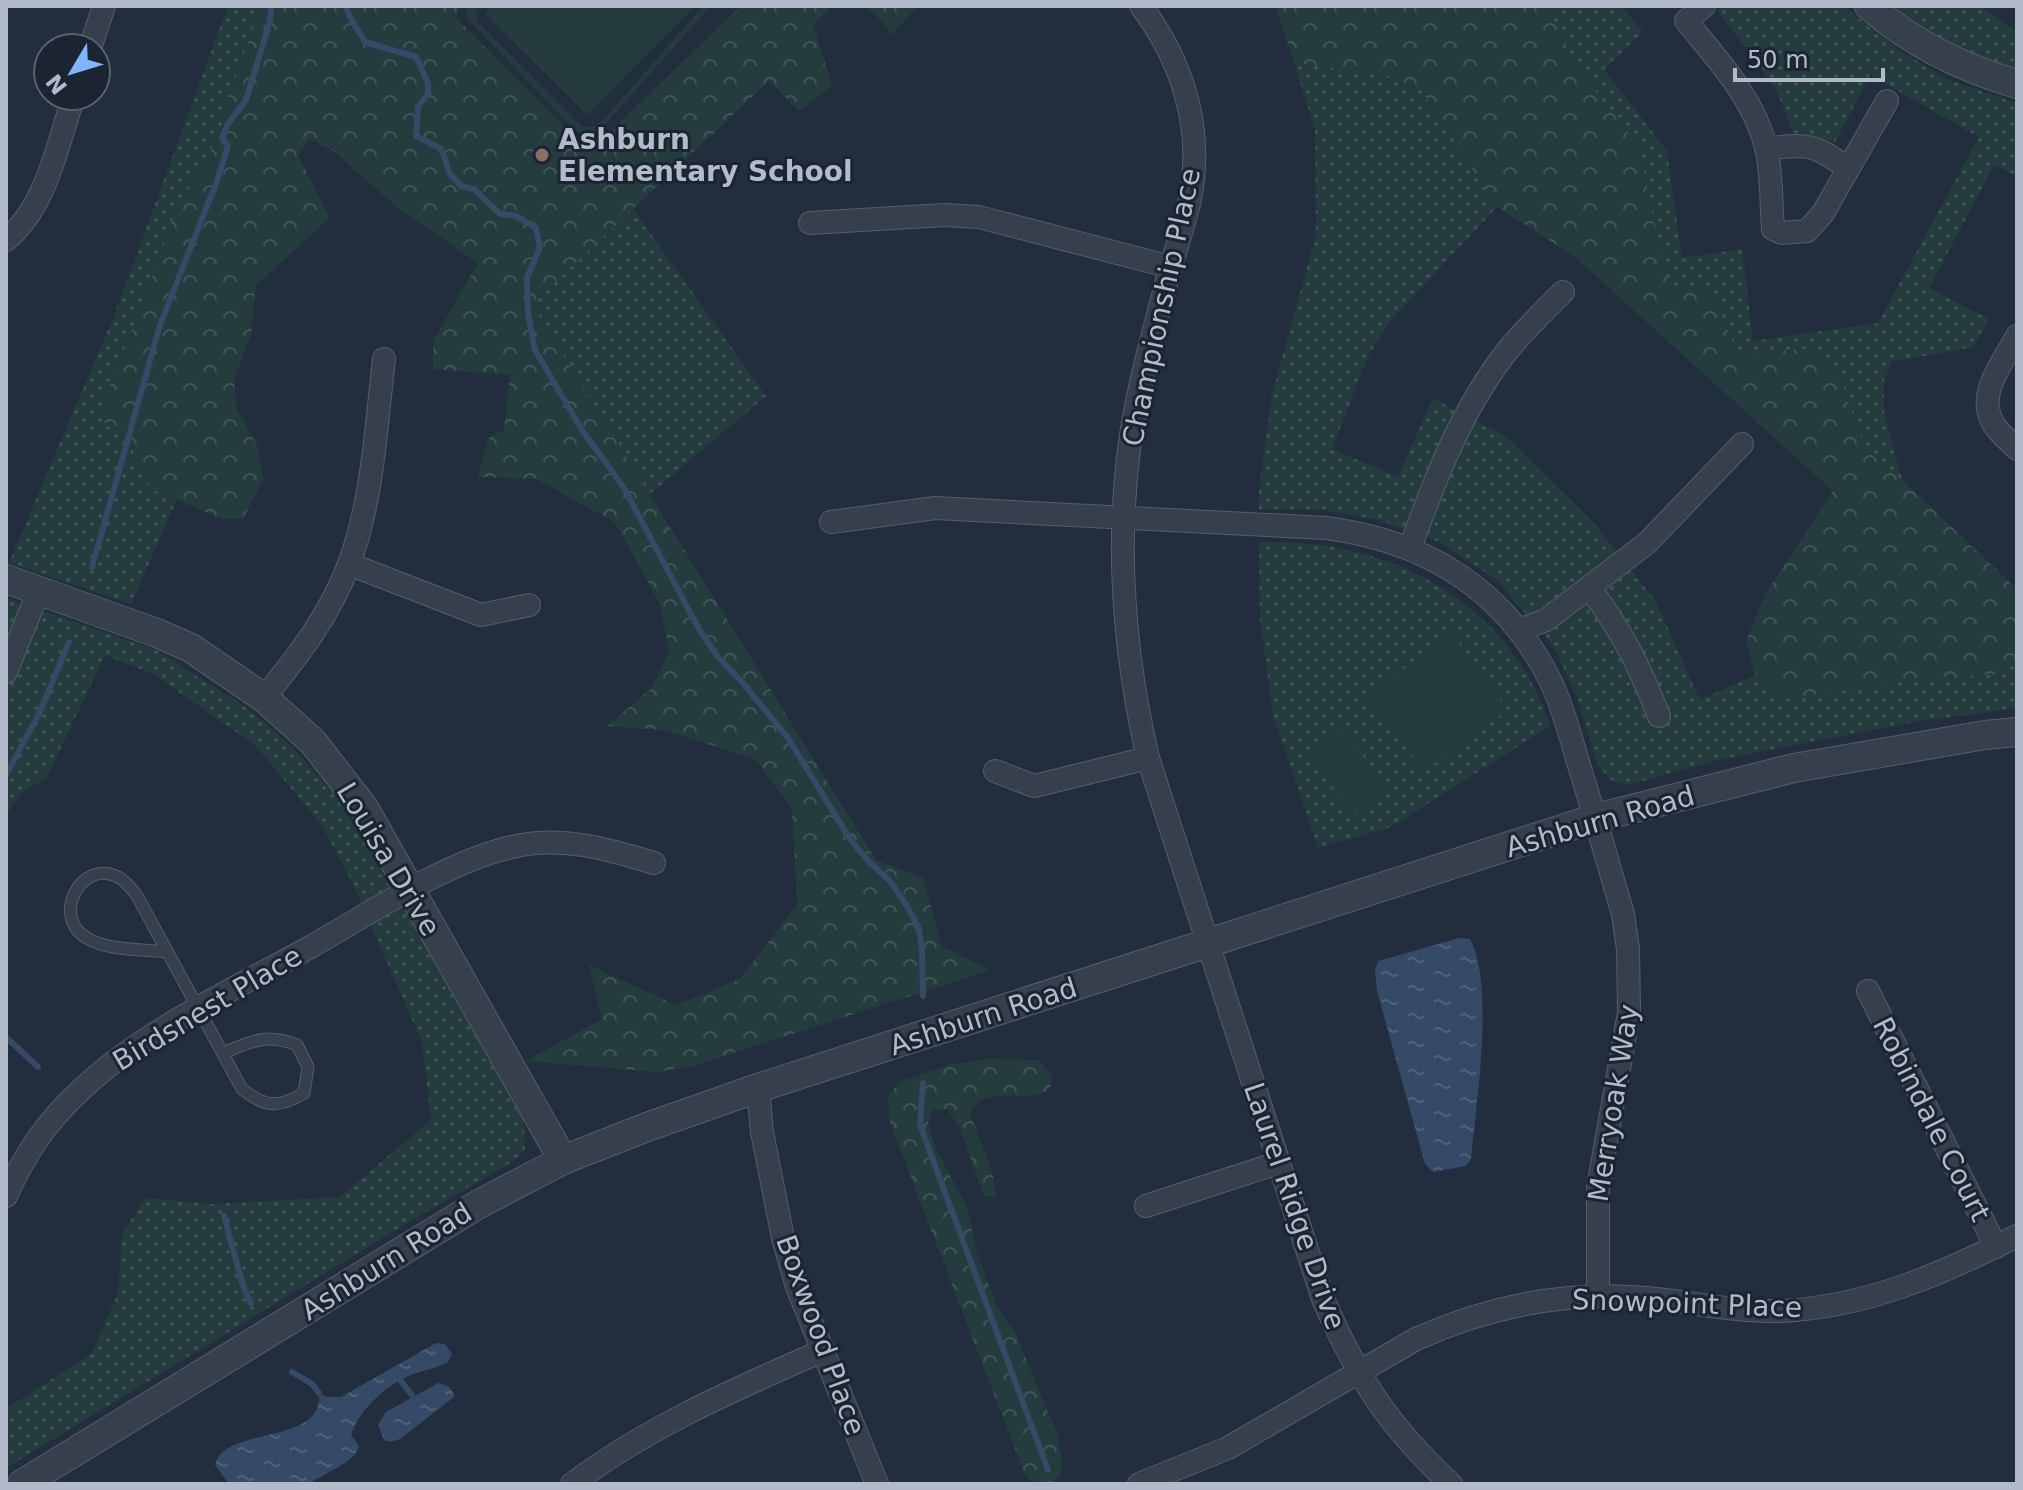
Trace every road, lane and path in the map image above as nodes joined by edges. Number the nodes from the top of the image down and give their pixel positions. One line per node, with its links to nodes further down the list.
1 (104, 6): 5 (street)
2 (1141, 6): 13 (street, Championship Place)
3 (1704, 6): 9 (street)
4 (1869, 6): 6 (street)
5 (95, 32)
6 (2017, 84)
7 (1887, 101): 10 (street)
8 (69, 112): 12 (street)
9 (1766, 149): 10 (street); 10 (street)
10 (1848, 169)
11 (810, 223): 13 (street)
12 (6, 240)
13 (1171, 267): 19 (street, Championship Place)
14 (1563, 292): 21 (street)
15 (2017, 336): 18 (street)
16 (384, 359): 22 (street)
17 (1742, 444): 24 (street)
18 (2017, 449)
19 (1123, 518): 20 (street, Merryoak Way); 21 (street, Merryoak Way); 32 (street, Championship Place)
20 (831, 522)
21 (1410, 548): 27 (street, Merryoak Way)
22 (349, 564): 26 (street); 29 (street)
23 (6, 579): 25 (street, Louisa Drive)
24 (1589, 587): 27 (street); 30 (street)
25 (39, 590): 28 (street); 29 (street, Louisa Drive)
26 (529, 605)
27 (1519, 630): 34 (street, Merryoak Way)
28 (6, 672)
29 (264, 698): 36 (street, Louisa Drive)
30 (1659, 716)
31 (2017, 732): 34 (street, Ashburn Road)
32 (1148, 758): 33 (street); 37 (street, Championship Place)
33 (995, 771)
34 (1596, 818): 37 (street, Ashburn Road); 49 (street, Merryoak Way)
35 (654, 863): 36 (street, Birdsnest Place)
36 (411, 890): 40 (street, Birdsnest Place); 43 (street, Louisa Drive)
37 (1207, 944): 42 (street, Ashburn Road); 44 (street, Laurel Ridge Drive)
38 (166, 952): 38 (lane); 40 (lane)
39 (1868, 991): 48 (street, Robindale Court)
40 (199, 1009): 41 (lane); 45 (street, Birdsnest Place)
41 (223, 1053): 41 (lane)
42 (758, 1088): 43 (street, Ashburn Road); 50 (street, Boxwood Place)
43 (563, 1160): 52 (street, Ashburn Road)
44 (1278, 1163): 46 (street); 51 (street, Laurel Ridge Drive)
45 (6, 1196)
46 (1146, 1206)
47 (2017, 1236): 48 (street, Snowpoint Place)
48 (1996, 1247): 49 (street, Snowpoint Place)
49 (1598, 1296): 51 (street, Snowpoint Place)
50 (824, 1350): 53 (street); 54 (street, Boxwood Place)
51 (1358, 1372): 55 (street, Snowpoint Place); 56 (street, Laurel Ridge Drive)
52 (22, 1484)
53 (572, 1484)
54 (877, 1484)
55 (1139, 1484)
56 (1451, 1484)

